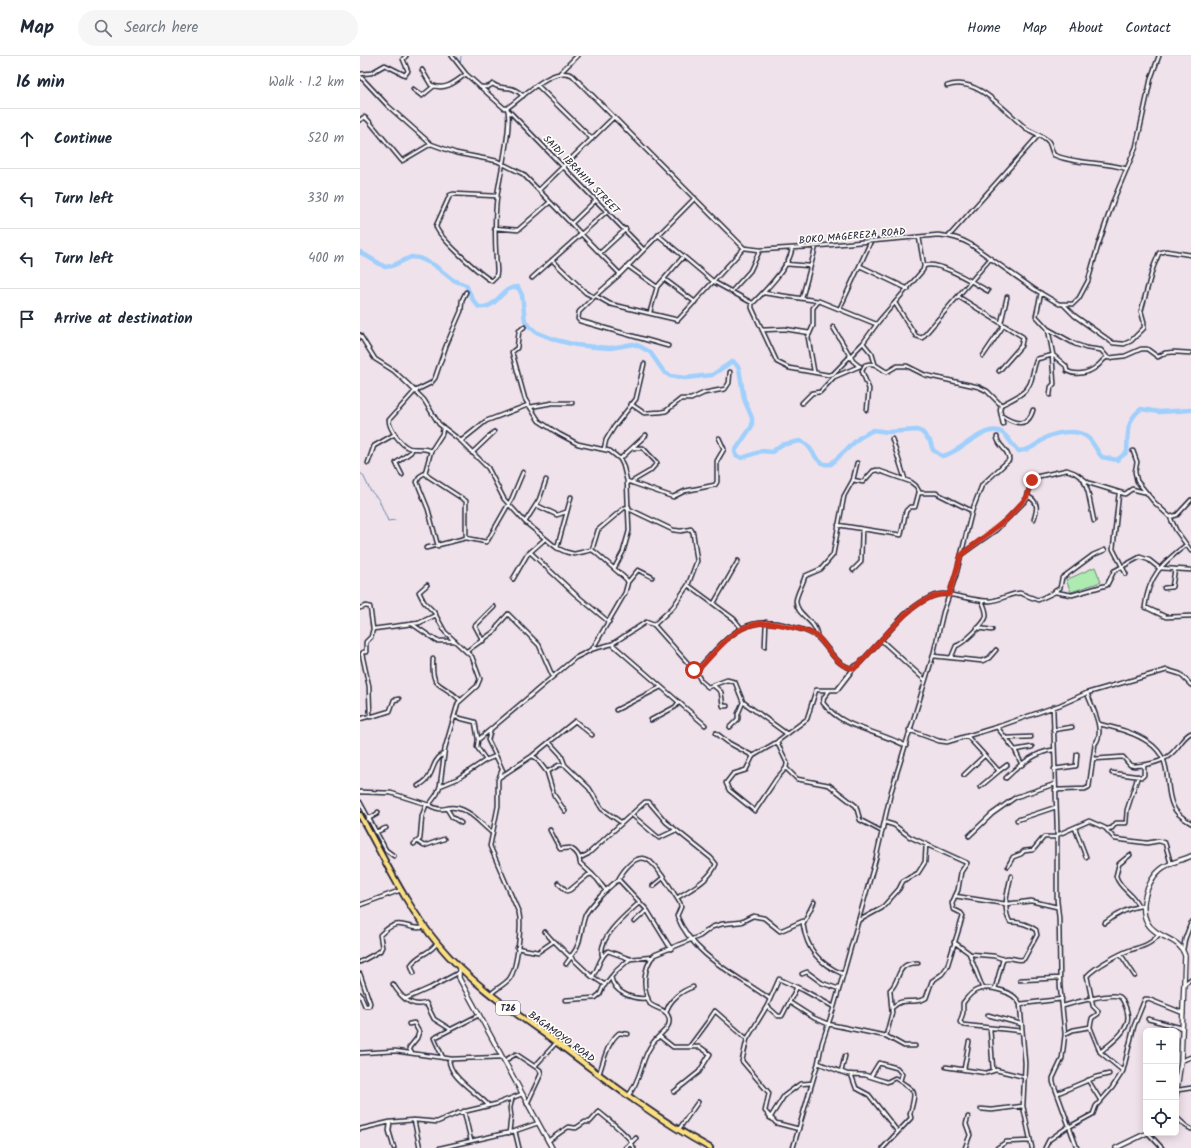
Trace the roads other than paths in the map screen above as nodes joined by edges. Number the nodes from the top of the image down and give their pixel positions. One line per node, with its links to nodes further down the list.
1 (406, 56): 8 (street)
2 (452, 56): 7 (street)
3 (577, 56): 6 (street)
4 (1159, 56): 23 (street)
5 (422, 70): 10 (street)
6 (560, 73): 9 (street); 16 (street)
7 (466, 74): 10 (street); 12 (street)
8 (360, 75): 20 (street)
9 (537, 85): 14 (street); 19 (street)
10 (434, 86): 13 (street)
11 (947, 86): 18 (street)
12 (480, 87): 14 (street); 15 (street)
13 (413, 89)
14 (523, 96): 15 (street)
15 (508, 110): 21 (street); 22 (street, SAIDI IBRAHIM STREET)
16 (614, 117): 19 (street); 26 (street)
17 (360, 120): 20 (street)
18 (1038, 136): 23 (street); 35 (street)
19 (592, 139): 22 (street)
20 (431, 144): 21 (street)
21 (502, 164): 24 (street); 25 (street)
22 (564, 167): 24 (street); 27 (street, SAIDI IBRAHIM STREET)
23 (1127, 169): 73 (street)
24 (540, 190): 28 (street)
25 (497, 196): 31 (street); 31 (street)
26 (695, 198): 34 (street); 39 (street)
27 (596, 200): 29 (street, SAIDI IBRAHIM STREET); 30 (street)
28 (550, 202): 30 (street); 31 (street)
29 (607, 211): 32 (street, SAIDI IBRAHIM STREET); 33 (street)
30 (572, 223): 33 (street)
31 (494, 228)
32 (626, 229): 41 (street, SAIDI IBRAHIM STREET); 43 (street)
33 (583, 234): 43 (street); 47 (street)
34 (658, 235): 41 (street); 45 (street)
35 (949, 236): 36 (street, BOKO MAGEREZA ROAD); 46 (street, BOKO MAGEREZA ROAD)
36 (919, 237): 37 (street, BOKO MAGEREZA ROAD); 49 (street)
37 (871, 241): 38 (street, BOKO MAGEREZA ROAD); 52 (street)
38 (816, 246): 40 (street, BOKO MAGEREZA ROAD); 51 (street)
39 (744, 248): 42 (street, BOKO MAGEREZA ROAD); 56 (street)
40 (792, 248): 42 (street, BOKO MAGEREZA ROAD); 48 (street)
41 (643, 249): 50 (street)
42 (760, 250): 61 (street)
43 (600, 253): 53 (street)
44 (1191, 255): 73 (street, BOKO MAGEREZA ROAD)
45 (683, 256): 55 (street); 56 (street)
46 (990, 259): 57 (street); 64 (street, BOKO MAGEREZA ROAD)
47 (552, 260): 54 (street); 65 (street)
48 (785, 264): 51 (street); 62 (street)
49 (924, 265): 57 (street); 59 (street)
50 (628, 266): 53 (street); 58 (street)
51 (810, 266): 68 (street)
52 (860, 266): 59 (street); 74 (street)
53 (620, 274): 65 (street)
54 (532, 278)
55 (664, 279): 58 (street); 70 (street)
56 (714, 282): 61 (street); 70 (street)
57 (971, 282): 63 (street); 66 (street)
58 (657, 288): 75 (street)
59 (908, 289): 72 (street)
60 (466, 292): 100 (street)
61 (731, 292): 71 (street)
62 (764, 292): 68 (street); 71 (street)
63 (988, 292)
64 (1041, 293): 73 (street, BOKO MAGEREZA ROAD); 80 (street)
65 (597, 296): 75 (street); 85 (street)
66 (959, 297): 72 (street); 77 (street)
67 (1007, 297): 77 (street)
68 (802, 298): 69 (street)
69 (818, 301): 74 (street); 82 (street)
70 (695, 302): 75 (street)
71 (752, 303): 81 (street)
72 (895, 303): 76 (street)
73 (1064, 305)
74 (840, 308): 76 (street)
75 (650, 312)
76 (876, 324): 84 (street)
77 (1002, 324): 88 (street); 98 (street)
78 (524, 327): 106 (street)
79 (834, 327): 89 (street)
80 (1048, 329): 87 (street); 90 (street)
81 (762, 330): 82 (street); 96 (street)
82 (810, 333): 96 (street)
83 (360, 335): 100 (street)
84 (863, 343): 89 (street); 92 (street)
85 (668, 346)
86 (1190, 353): 90 (street)
87 (1052, 355): 90 (street); 101 (street); 105 (street)
88 (983, 356)
89 (851, 357): 93 (street); 96 (street)
90 (1106, 358)
91 (644, 364): 104 (street)
92 (875, 364): 94 (street); 105 (street)
93 (860, 366): 94 (street); 95 (street)
94 (864, 366): 97 (street)
95 (855, 369): 97 (street); 103 (street)
96 (814, 371)
97 (862, 371): 107 (street)
98 (999, 371)
99 (730, 372): 104 (street)
100 (415, 391): 111 (street); 114 (street)
101 (1050, 395)
102 (572, 403): 106 (street)
103 (802, 403)
104 (630, 404): 123 (street)
105 (1001, 405): 109 (street)
106 (529, 406): 120 (street); 123 (street)
107 (867, 410)
108 (1032, 410): 109 (street)
109 (1002, 416): 110 (street)
110 (1002, 424)
111 (443, 427): 112 (street); 115 (street)
112 (450, 432): 115 (street); 120 (street)
113 (494, 432): 126 (street)
114 (395, 434): 122 (street); 129 (street)
115 (442, 434): 124 (street)
116 (646, 435): 121 (street)
117 (997, 437): 148 (street)
118 (719, 438): 138 (street)
119 (892, 439): 136 (street)
120 (461, 440): 126 (street)
121 (632, 448): 127 (street); 138 (street)
122 (412, 449): 124 (street); 132 (street)
123 (604, 449): 127 (street)
124 (431, 451): 130 (street)
125 (1133, 452): 140 (street)
126 (472, 453): 145 (street)
127 (620, 459): 137 (street)
128 (857, 462): 135 (street)
129 (368, 463)
130 (425, 472): 156 (street); 159 (street)
131 (523, 472): 145 (street)
132 (402, 475)
133 (1082, 479): 141 (street); 142 (street); 152 (street)
134 (546, 480): 146 (street)
135 (853, 480): 136 (street); 154 (street)
136 (905, 480): 139 (street)
137 (627, 481): 138 (street); 147 (street)
138 (632, 482)
139 (919, 492): 148 (street); 155 (street)
140 (1144, 492): 141 (street); 150 (street)
141 (1119, 493): 168 (street)
142 (1027, 497): 151 (street); 166 (street)
143 (571, 498): 149 (street)
144 (1191, 500): 150 (street)
145 (508, 505): 153 (street); 156 (street)
146 (536, 505): 149 (street); 153 (street)
147 (629, 508): 162 (street); 169 (street); 179 (street)
148 (972, 511): 166 (street)
149 (566, 512): 161 (street)
150 (1170, 517): 158 (street)
151 (1034, 519)
152 (1094, 521)
153 (526, 522): 157 (street)
154 (838, 525): 155 (street); 197 (street)
155 (862, 529): 172 (street)
156 (466, 538): 159 (street)
157 (545, 539): 161 (street); 165 (street)
158 (1186, 545): 164 (street); 170 (street)
159 (438, 546): 160 (street)
160 (426, 548)
161 (557, 548): 162 (street)
162 (592, 550): 169 (street)
163 (1105, 550): 181 (street)
164 (1191, 551)
165 (530, 552): 176 (street); 189 (street)
166 (961, 555): 182 (street)
167 (738, 560): 184 (street)
168 (1122, 567): 170 (street); 174 (street); 181 (street)
169 (615, 568): 177 (street)
170 (1161, 568): 171 (street); 188 (street)
171 (1175, 569): 173 (street); 180 (street)
172 (853, 570)
173 (1191, 570)
174 (1126, 574)
175 (652, 577): 177 (street)
176 (513, 579)
177 (628, 582): 189 (street)
178 (427, 585): 187 (street)
179 (688, 585): 184 (street); 192 (street)
180 (1164, 588)
181 (1055, 592): 183 (street)
182 (949, 595): 183 (street); 198 (street); 206 (street)
183 (982, 601): 194 (street)
184 (714, 603): 193 (street)
185 (494, 607): 200 (street)
186 (360, 608): 195 (street)
187 (436, 615): 191 (street); 199 (street)
188 (1191, 616)
189 (609, 622): 203 (street)
190 (766, 622): 193 (street); 197 (street); 202 (street)
191 (412, 624): 195 (street); 199 (street)
192 (654, 625): 201 (street); 210 (street)
193 (741, 628): 210 (street)
194 (977, 628): 196 (street); 208 (street)
195 (373, 629): 225 (street)
196 (992, 630)
197 (817, 637): 209 (street)
198 (881, 640): 209 (street); 212 (street)
199 (456, 641): 205 (street)
200 (483, 641): 205 (street); 211 (street)
201 (612, 644): 203 (street); 215 (street)
202 (765, 646)
203 (593, 649): 211 (street)
204 (996, 650): 208 (street)
205 (467, 651): 219 (street)
206 (933, 656): 208 (street); 212 (street)
207 (433, 658): 219 (street)
208 (951, 658)
209 (855, 668): 216 (street)
210 (694, 670): 213 (street)
211 (552, 675): 234 (street)
212 (925, 680): 235 (street)
213 (713, 685): 221 (street); 222 (street)
214 (1191, 685): 217 (street)
215 (661, 687): 220 (street); 224 (street)
216 (829, 691): 239 (street); 247 (street)
217 (1087, 693): 223 (street); 229 (street)
218 (399, 699): 225 (street)
219 (460, 700): 226 (street)
220 (679, 702): 228 (street); 230 (street)
221 (743, 702): 231 (street); 239 (street)
222 (727, 706)
223 (1053, 707): 232 (street); 236 (street)
224 (616, 710)
225 (370, 717): 227 (street)
226 (455, 717): 244 (street); 251 (street)
227 (360, 719)
228 (650, 720)
229 (1098, 724): 257 (street); 259 (street)
230 (705, 725)
231 (730, 727)
232 (998, 727): 241 (street); 243 (street)
233 (1072, 727): 236 (street)
234 (491, 729): 244 (street); 253 (street)
235 (909, 730): 241 (street); 247 (street)
236 (1053, 730): 250 (street)
237 (716, 733): 255 (street)
238 (1191, 733): 259 (street)
239 (787, 734): 245 (street)
240 (592, 735): 246 (street)
241 (967, 736): 256 (street)
242 (1031, 737): 243 (street)
243 (1007, 738): 249 (street)
244 (478, 740): 258 (street)
245 (777, 742): 255 (street); 264 (street)
246 (550, 743): 254 (street); 261 (street)
247 (906, 746): 291 (street)
248 (1032, 747): 249 (street)
249 (1015, 750): 260 (street)
250 (1054, 750): 260 (street); 265 (street)
251 (444, 754): 276 (street); 277 (street)
252 (1077, 754): 265 (street)
253 (496, 756): 258 (street); 266 (street)
254 (532, 756): 268 (street); 269 (street)
255 (753, 756): 264 (street)
256 (984, 756): 267 (street); 271 (street)
257 (1094, 759): 263 (street); 279 (street)
258 (486, 760): 277 (street)
259 (1163, 760): 263 (street); 294 (street)
260 (1022, 764): 274 (street)
261 (565, 765): 268 (street); 293 (street)
262 (1007, 765): 267 (street)
263 (1144, 765): 272 (street)
264 (786, 768): 300 (street)
265 (1054, 769): 275 (street)
266 (502, 770): 269 (street); 273 (street)
267 (999, 771): 278 (street)
268 (547, 772): 285 (street)
269 (507, 773): 273 (street)
270 (1112, 773): 272 (street)
271 (964, 775)
272 (1138, 776): 297 (street)
273 (499, 777): 302 (street)
274 (1006, 778)
275 (1055, 784): 279 (street); 303 (street)
276 (418, 786)
277 (440, 786): 282 (street)
278 (980, 787)
279 (1055, 790): 283 (street)
280 (360, 792): 282 (street)
281 (360, 802): 290 (street)
282 (428, 805): 284 (street); 306 (street)
283 (1056, 807): 289 (street); 304 (street)
284 (447, 809): 292 (street); 302 (street)
285 (565, 811)
286 (378, 812): 290 (street)
287 (360, 815): 290 (highway, BAGAMOYO ROAD / T26)
288 (632, 815): 293 (street); 299 (street); 299 (street)
289 (1017, 820)
290 (364, 822): 301 (street); 326 (highway, BAGAMOYO ROAD / T26)
291 (884, 822): 300 (street); 308 (street)
292 (461, 823)
293 (622, 823): 313 (street)
294 (1191, 823)
295 (386, 828): 301 (street)
296 (1075, 828): 297 (street); 304 (street); 312 (street)
297 (1107, 829): 314 (street)
298 (550, 830): 313 (street)
299 (676, 830): 329 (street)
300 (881, 831): 338 (street)
301 (376, 832): 310 (street)
302 (491, 832): 350 (street)
303 (969, 836)
304 (1057, 836): 315 (street); 336 (street)
305 (444, 839): 306 (street)
306 (418, 842): 307 (street)
307 (414, 844)
308 (926, 844): 328 (street); 338 (street)
309 (1130, 854): 334 (street)
310 (394, 856)
311 (1191, 856): 314 (street)
312 (1086, 857)
313 (580, 858): 316 (street)
314 (1171, 864): 335 (street)
315 (1008, 866)
316 (589, 870): 317 (street); 318 (street)
317 (592, 874): 318 (street); 323 (street)
318 (588, 875): 322 (street)
319 (1011, 876): 332 (street)
320 (664, 877): 321 (street); 324 (street); 329 (street)
321 (618, 880): 325 (street); 330 (street)
322 (558, 883)
323 (603, 886): 325 (street); 327 (street)
324 (653, 886)
325 (609, 888): 327 (street)
326 (402, 889): 333 (street); 343 (highway, BAGAMOYO ROAD / T26)
327 (606, 891): 356 (street)
328 (955, 896): 332 (street); 348 (street)
329 (677, 898): 346 (street)
330 (640, 902): 337 (street); 355 (street)
331 (814, 902): 340 (street)
332 (1006, 904): 336 (street); 359 (street)
333 (360, 905)
334 (1138, 906): 335 (street); 341 (street)
335 (1144, 906): 345 (street)
336 (1057, 908): 372 (street)
337 (647, 910): 339 (street); 351 (street)
338 (858, 921): 368 (street)
339 (634, 922)
340 (803, 922): 346 (street); 368 (street)
341 (1105, 923)
342 (1190, 925): 352 (street)
343 (425, 927): 349 (highway, BAGAMOYO ROAD / T26); 360 (street)
344 (545, 932): 347 (street)
345 (1160, 933): 352 (street); 354 (street)
346 (691, 940): 351 (street); 389 (street)
347 (553, 941): 350 (street); 356 (street)
348 (954, 942): 353 (street); 396 (street)
349 (437, 943): 363 (highway, BAGAMOYO ROAD / T26); 364 (street)
350 (517, 948): 384 (street)
351 (671, 949): 357 (street)
352 (1183, 950): 377 (street)
353 (969, 954): 359 (street); 381 (street)
354 (1121, 955): 369 (street); 387 (street)
355 (602, 956): 358 (street); 370 (street)
356 (570, 957): 362 (street); 370 (street)
357 (653, 957): 358 (street); 385 (street)
358 (630, 959): 371 (street)
359 (1003, 959): 382 (street)
360 (360, 962)
361 (918, 963): 396 (street)
362 (566, 964)
363 (459, 967): 365 (street); 384 (highway, BAGAMOYO ROAD / T26)
364 (414, 973)
365 (458, 973): 388 (street); 399 (street)
366 (360, 974): 383 (street)
367 (802, 974): 380 (street)
368 (843, 974): 380 (street)
369 (1135, 976)
370 (592, 977): 376 (street)
371 (611, 977): 376 (street); 385 (street)
372 (1060, 978): 374 (street); 386 (street)
373 (1191, 979): 377 (street)
374 (1020, 980)
375 (393, 984): 388 (street)
376 (605, 984): 390 (street)
377 (1184, 984): 398 (street)
378 (797, 987): 389 (street); 391 (street); 395 (street)
379 (693, 988): 397 (street)
380 (839, 989): 395 (street)
381 (983, 989): 382 (street); 406 (street)
382 (995, 990): 392 (street)
383 (360, 994)
384 (491, 995): 415 (highway, BAGAMOYO ROAD / T26)
385 (648, 998): 397 (street)
386 (1062, 998): 392 (street); 394 (street)
387 (1092, 998): 394 (street); 405 (street); 419 (street)
388 (405, 999): 408 (street)
389 (770, 999): 393 (street)
390 (565, 1000)
391 (789, 1002): 393 (street); 403 (street)
392 (1020, 1004): 404 (street)
393 (767, 1006): 414 (street)
394 (1063, 1006): 411 (street)
395 (834, 1007): 403 (street)
396 (892, 1008): 413 (street)
397 (666, 1013): 412 (street)
398 (1183, 1013): 407 (street); 434 (street)
399 (479, 1015): 408 (street); 422 (street)
400 (988, 1015): 404 (street)
401 (1148, 1019): 407 (street)
402 (409, 1024): 421 (street)
403 (828, 1024): 413 (street); 429 (street)
404 (1021, 1024): 409 (street)
405 (1090, 1027): 411 (street); 419 (street)
406 (990, 1028): 409 (street); 433 (street)
407 (1182, 1028): 428 (street)
408 (450, 1030): 425 (street)
409 (1022, 1031): 440 (street)
410 (628, 1034): 438 (street)
411 (1065, 1034): 448 (street)
412 (659, 1036): 417 (street); 450 (street)
413 (886, 1036): 418 (street)
414 (748, 1039): 417 (street); 460 (street)
415 (556, 1042): 430 (street); 438 (highway, BAGAMOYO ROAD / T26)
416 (969, 1042): 432 (street)
417 (690, 1046): 447 (street)
418 (915, 1046)
419 (1100, 1052): 434 (street)
420 (360, 1053): 421 (street)
421 (411, 1053): 425 (street)
422 (501, 1056): 426 (street); 427 (street)
423 (845, 1056): 435 (street)
424 (1191, 1057): 428 (street)
425 (443, 1058): 426 (street)
426 (449, 1059): 455 (street)
427 (504, 1061): 430 (street); 449 (street)
428 (1181, 1061): 442 (street)
429 (818, 1063): 435 (street); 444 (street)
430 (535, 1066): 454 (street)
431 (946, 1067): 432 (street)
432 (964, 1070): 433 (street)
433 (993, 1070): 440 (street)
434 (1123, 1071): 453 (street)
435 (842, 1072): 436 (street)
436 (851, 1074): 439 (street); 471 (street)
437 (1109, 1074): 441 (street)
438 (599, 1075): 450 (highway, BAGAMOYO ROAD / T26)
439 (871, 1076): 443 (street); 443 (street)
440 (1024, 1077): 456 (street)
441 (1088, 1080): 448 (street); 453 (street)
442 (1179, 1080)
443 (900, 1081): 471 (street)
444 (812, 1083): 460 (street); 467 (street)
445 (1191, 1088): 446 (street)
446 (1179, 1090)
447 (674, 1092)
448 (1058, 1093): 465 (street)
449 (522, 1094): 451 (street); 454 (street)
450 (628, 1096): 469 (highway, BAGAMOYO ROAD / T26)
451 (512, 1098): 455 (street); 472 (street)
452 (698, 1102): 469 (street)
453 (1102, 1102): 465 (street)
454 (527, 1104): 464 (street)
455 (488, 1105): 458 (street)
456 (1023, 1106): 457 (street); 478 (street)
457 (981, 1109)
458 (464, 1111): 461 (street); 477 (street)
459 (968, 1117): 492 (street)
460 (770, 1118): 467 (street)
461 (414, 1120): 463 (street); 482 (street)
462 (1179, 1120): 468 (street)
463 (390, 1122): 466 (street); 481 (street)
464 (538, 1123): 470 (street); 476 (street)
465 (1069, 1126): 495 (street); 496 (street)
466 (360, 1129)
467 (799, 1129): 490 (street)
468 (1191, 1129)
469 (678, 1130): 489 (highway, BAGAMOYO ROAD / T26)
470 (515, 1131): 472 (street); 485 (street)
471 (898, 1132): 491 (street)
472 (509, 1133): 477 (street)
473 (1143, 1135): 497 (street)
474 (1150, 1136): 498 (street)
475 (636, 1138): 480 (street)
476 (548, 1140): 480 (street); 486 (street)
477 (471, 1141): 479 (street)
478 (1030, 1141): 493 (street); 494 (street)
479 (458, 1143): 483 (street); 484 (street)
480 (631, 1143): 487 (street); 488 (street)
481 (394, 1148)
482 (420, 1148)
483 (440, 1148)
484 (460, 1148)
485 (518, 1148)
486 (552, 1148)
487 (625, 1148)
488 (634, 1148)
489 (710, 1148)
490 (793, 1148)
491 (883, 1148)
492 (964, 1148)
493 (997, 1148)
494 (1032, 1148)
495 (1045, 1148)
496 (1077, 1148)
497 (1116, 1148)
498 (1162, 1148)

